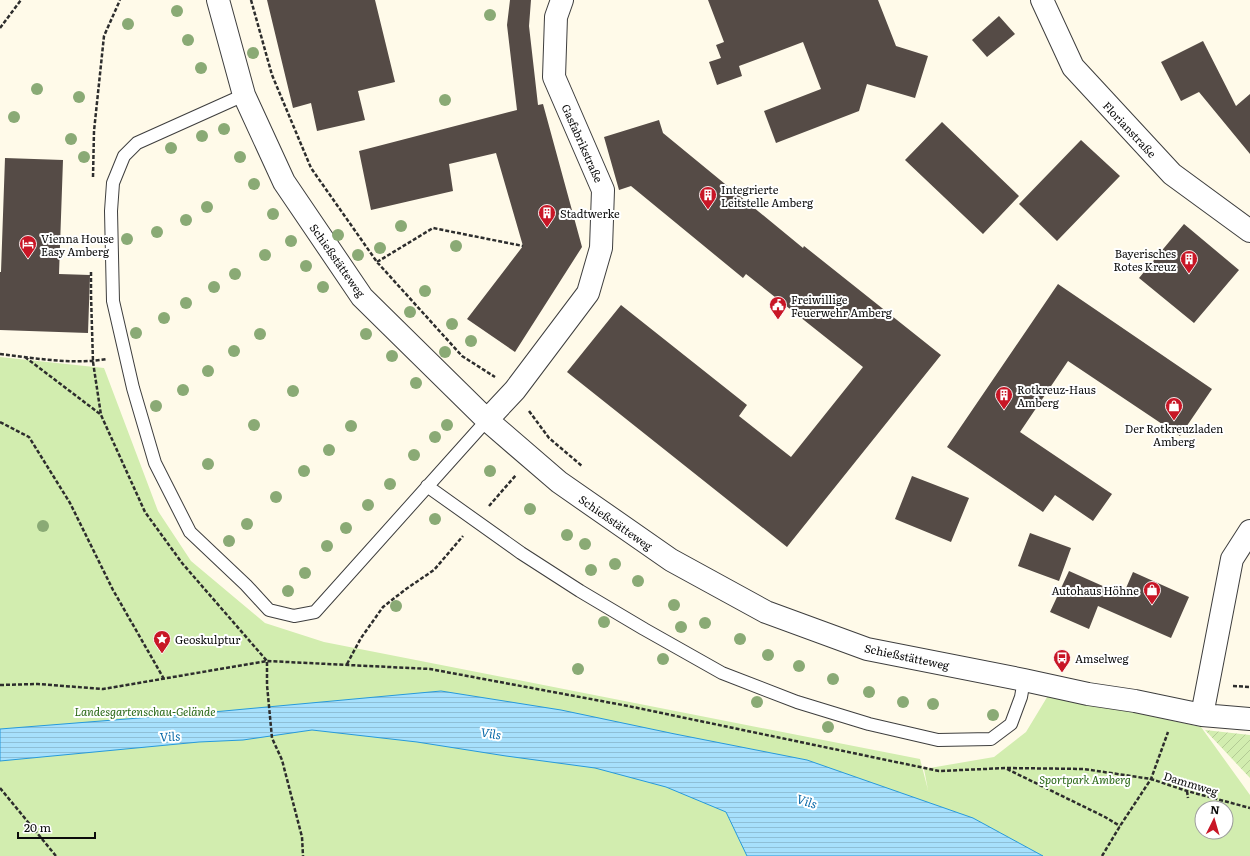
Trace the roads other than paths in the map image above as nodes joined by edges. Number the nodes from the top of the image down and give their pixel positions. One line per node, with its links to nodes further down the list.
1 (218, 0): 4 (street, Schießstätteweg)
2 (562, 0): 6 (street, Gasfabrikstraße)
3 (1042, 0): 5 (street, Florianstraße)
4 (244, 95): 6 (street, Schießstätteweg); 7 (lane)
5 (1250, 231)
6 (487, 420): 7 (lane); 9 (street, Schießstätteweg)
7 (427, 486): 9 (lane)
8 (1250, 531): 10 (street)
9 (1024, 680): 10 (street, Schießstätteweg)
10 (1202, 715): 11 (street, Schießstätteweg)
11 (1250, 719)

